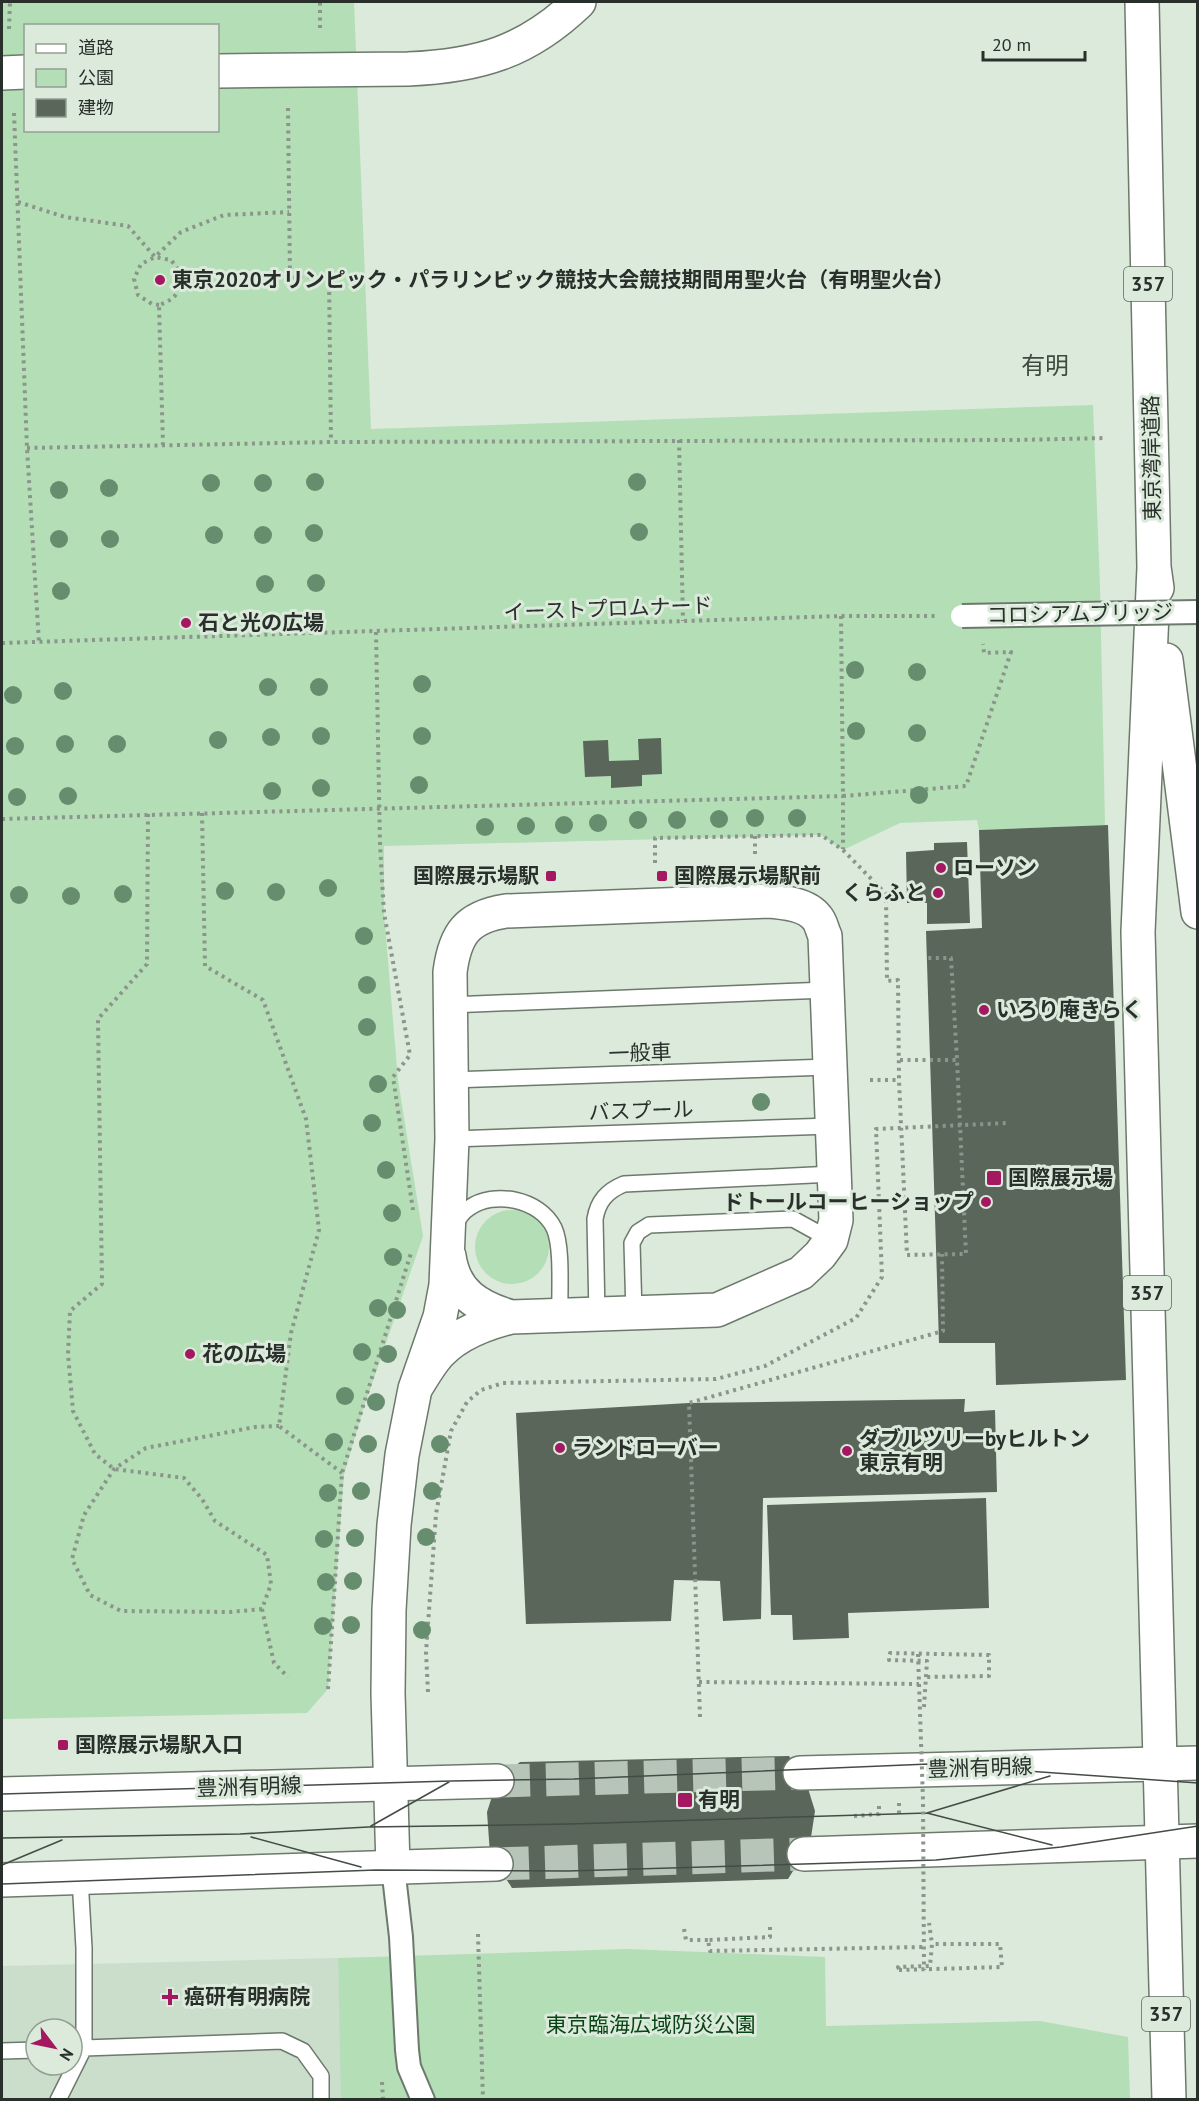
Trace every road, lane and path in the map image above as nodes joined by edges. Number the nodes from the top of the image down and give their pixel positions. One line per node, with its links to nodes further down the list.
1 (10, 2): 6 (path)
2 (320, 2): 5 (path)
3 (579, 2): 7 (main road)
4 (1142, 2): 21 (main road, 東京湾岸道路 / 357)
5 (320, 28)
6 (9, 29)
7 (219, 71)
8 (24, 72): 9 (main road)
9 (2, 73)
10 (288, 108): 13 (path)
11 (14, 113): 12 (path)
12 (18, 202): 14 (path); 20 (path)
13 (289, 212): 14 (path); 18 (path)
14 (155, 257): 15 (path); 15 (path)
15 (159, 305): 19 (path)
16 (1106, 438): 17 (path)
17 (679, 440): 18 (path); 25 (path)
18 (331, 441): 19 (path)
19 (163, 445): 20 (path)
20 (27, 448): 28 (path)
21 (1155, 567): 39 (main road, 東京湾岸道路 / 357); 78 (main road, 357)
22 (1197, 612): 24 (street, コロシアムブリッジ, bridge)
23 (841, 616): 24 (path, イーストプロムナード); 25 (path, イーストプロムナード); 30 (path)
24 (963, 616)
25 (683, 621): 26 (path, イーストプロムナード)
26 (376, 632): 28 (path, イーストプロムナード); 31 (path)
27 (2, 643): 28 (path, イーストプロムナード)
28 (39, 643)
29 (984, 653): 30 (path)
30 (843, 796): 31 (path); 36 (path)
31 (381, 807): 32 (path); 55 (path)
32 (202, 813): 33 (path); 65 (path)
33 (148, 814): 34 (path); 66 (path)
34 (2, 819)
35 (755, 835): 36 (path); 37 (path); 38 (path)
36 (843, 850): 43 (path)
37 (755, 854)
38 (655, 864)
39 (1197, 912)
40 (927, 958): 44 (path)
41 (827, 990): 42 (lane); 42 (main road); 45 (main road)
42 (450, 1005): 46 (main road)
43 (900, 1060): 44 (path); 48 (path)
44 (957, 1060): 51 (path)
45 (830, 1067): 46 (lane, 一般車); 50 (main road)
46 (451, 1080): 53 (main road)
47 (870, 1080): 48 (path)
48 (899, 1080): 52 (path)
49 (1008, 1123): 51 (path)
50 (831, 1126): 53 (lane, バスプール); 54 (main road)
51 (960, 1126): 52 (path); 59 (path)
52 (902, 1127): 59 (path); 75 (path)
53 (452, 1139): 57 (main road)
54 (833, 1174): 56 (main road); 61 (lane)
55 (414, 1213)
56 (831, 1240): 60 (main road); 60 (lane)
57 (448, 1246): 62 (lane); 63 (main road); 64 (main road)
58 (413, 1247): 67 (path)
59 (942, 1254): 72 (path)
60 (634, 1314): 61 (main road)
61 (597, 1315): 62 (main road)
62 (560, 1316): 63 (main road)
63 (511, 1317): 64 (main road)
64 (415, 1389): 82 (main road)
65 (279, 1426): 66 (path); 67 (path)
66 (114, 1468): 68 (path); 68 (path)
67 (342, 1473): 74 (path)
68 (262, 1609): 70 (path)
69 (918, 1654): 71 (path); 71 (path); 73 (path, bridge)
70 (288, 1677)
71 (926, 1677): 76 (path)
72 (699, 1682): 73 (path); 77 (path)
73 (919, 1684): 98 (path, bridge)
74 (328, 1689)
75 (428, 1692)
76 (924, 1707)
77 (700, 1717)
78 (1162, 1763): 79 (main road, 豊洲有明線); 80 (main road, 豊洲有明線); 86 (main road, 357)
79 (1197, 1763)
80 (800, 1773)
81 (497, 1781): 82 (main road, 豊洲有明線)
82 (391, 1783): 83 (main road, 豊洲有明線); 89 (main road)
83 (2, 1794)
84 (899, 1799): 85 (path)
85 (900, 1817)
86 (1175, 1842): 87 (main road); 109 (main road, 357)
87 (804, 1854)
88 (496, 1864): 89 (main road)
89 (393, 1867): 90 (main road); 107 (street)
90 (80, 1878): 91 (main road); 100 (lane)
91 (2, 1880)
92 (929, 1923): 97 (path)
93 (770, 1927): 96 (path)
94 (684, 1929): 96 (path)
95 (478, 1934): 108 (path)
96 (708, 1940): 98 (path)
97 (932, 1944): 99 (path); 99 (path)
98 (924, 1947): 99 (path, bridge)
99 (924, 1970)
100 (80, 2017)
101 (84, 2049): 106 (lane)
102 (24, 2050): 103 (lane)
103 (2, 2051)
104 (67, 2077): 105 (lane)
105 (58, 2100)
106 (321, 2100)
107 (423, 2100)
108 (483, 2100)
109 (1169, 2100)

